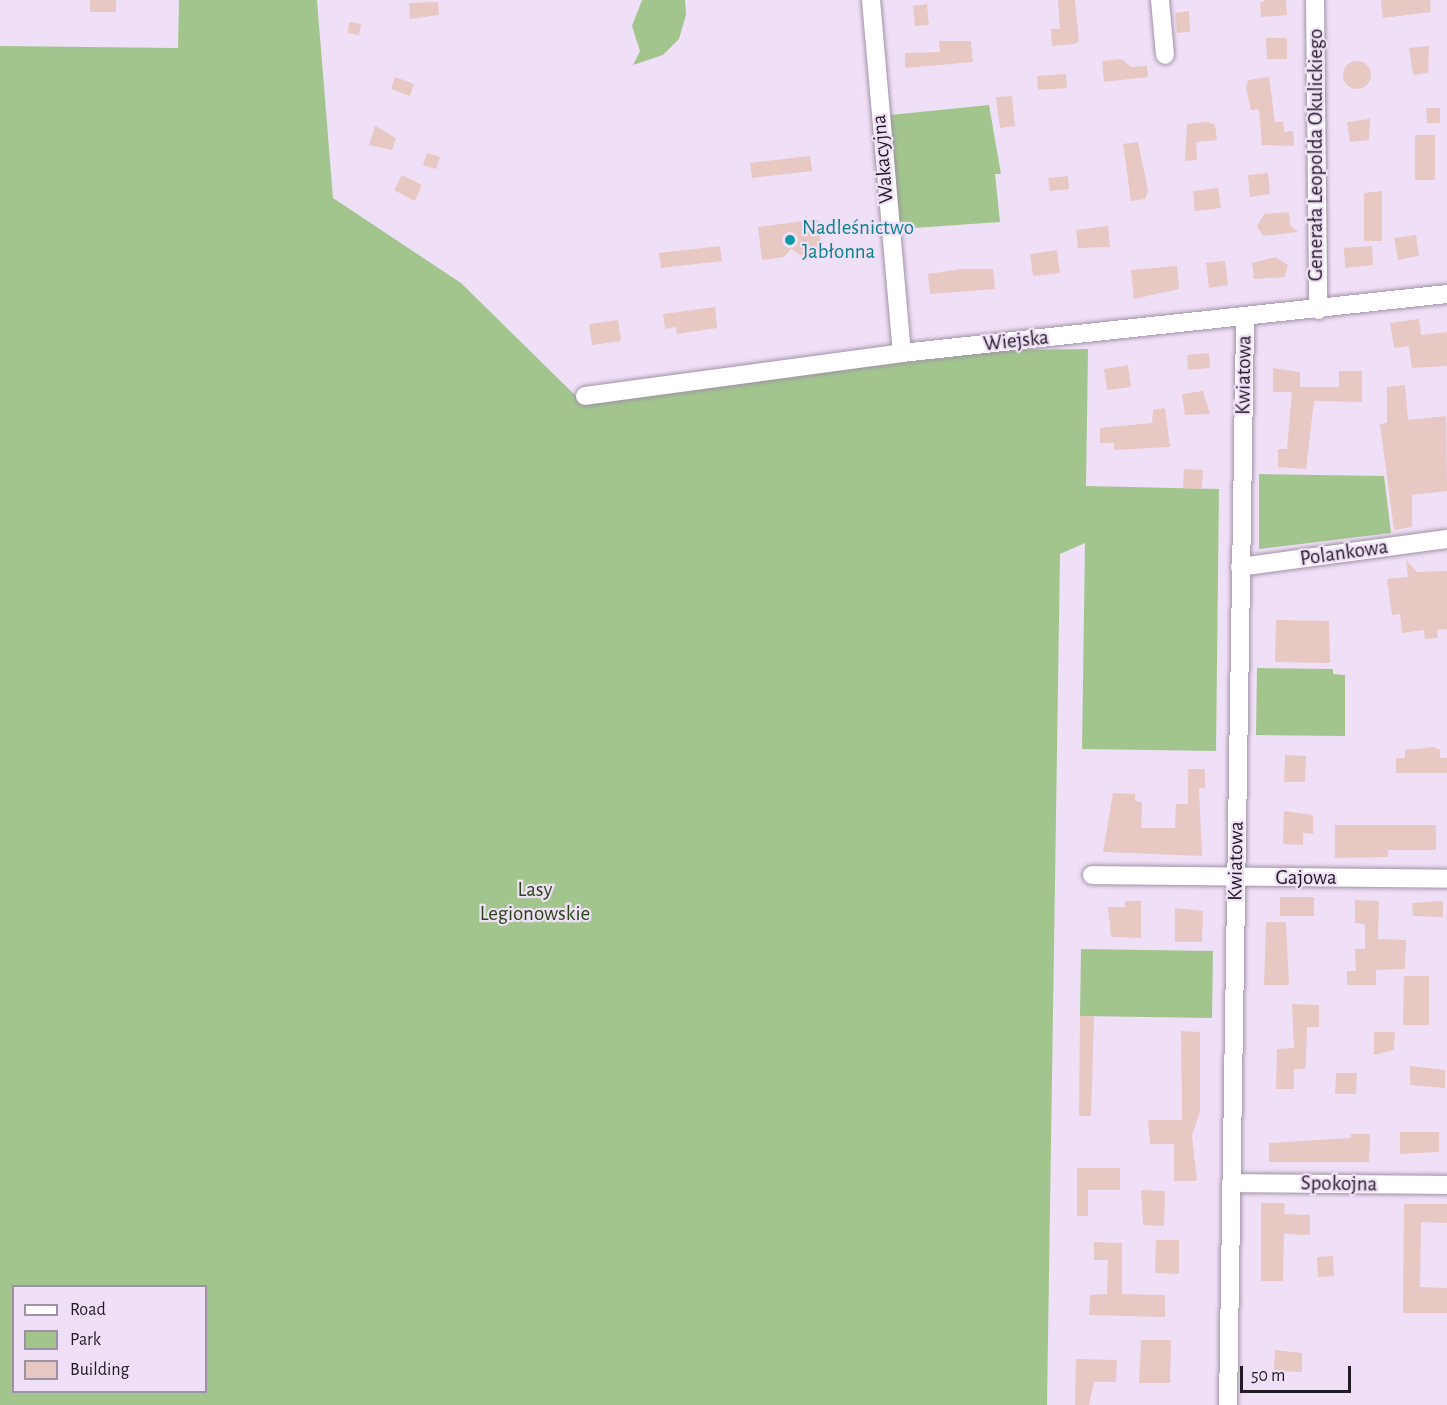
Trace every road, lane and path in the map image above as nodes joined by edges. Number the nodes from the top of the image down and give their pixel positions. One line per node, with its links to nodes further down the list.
1 (871, 0): 8 (street, Wakacyjna)
2 (1160, 0): 4 (street)
3 (1315, 0): 6 (street, Generała Leopolda Okulickiego)
4 (1165, 55)
5 (1447, 294): 6 (street, Wiejska)
6 (1318, 310): 7 (street, Wiejska)
7 (1245, 318): 8 (street, Wiejska); 11 (street, Kwiatowa)
8 (902, 353): 9 (street, Wiejska)
9 (585, 396)
10 (1447, 539): 11 (street, Polankowa)
11 (1240, 567): 13 (street, Kwiatowa)
12 (1092, 875): 13 (street, Gajowa)
13 (1236, 877): 14 (street, Gajowa); 15 (street, Kwiatowa)
14 (1447, 879)
15 (1231, 1183): 16 (street, Spokojna); 17 (street, Kwiatowa)
16 (1447, 1185)
17 (1228, 1405)

